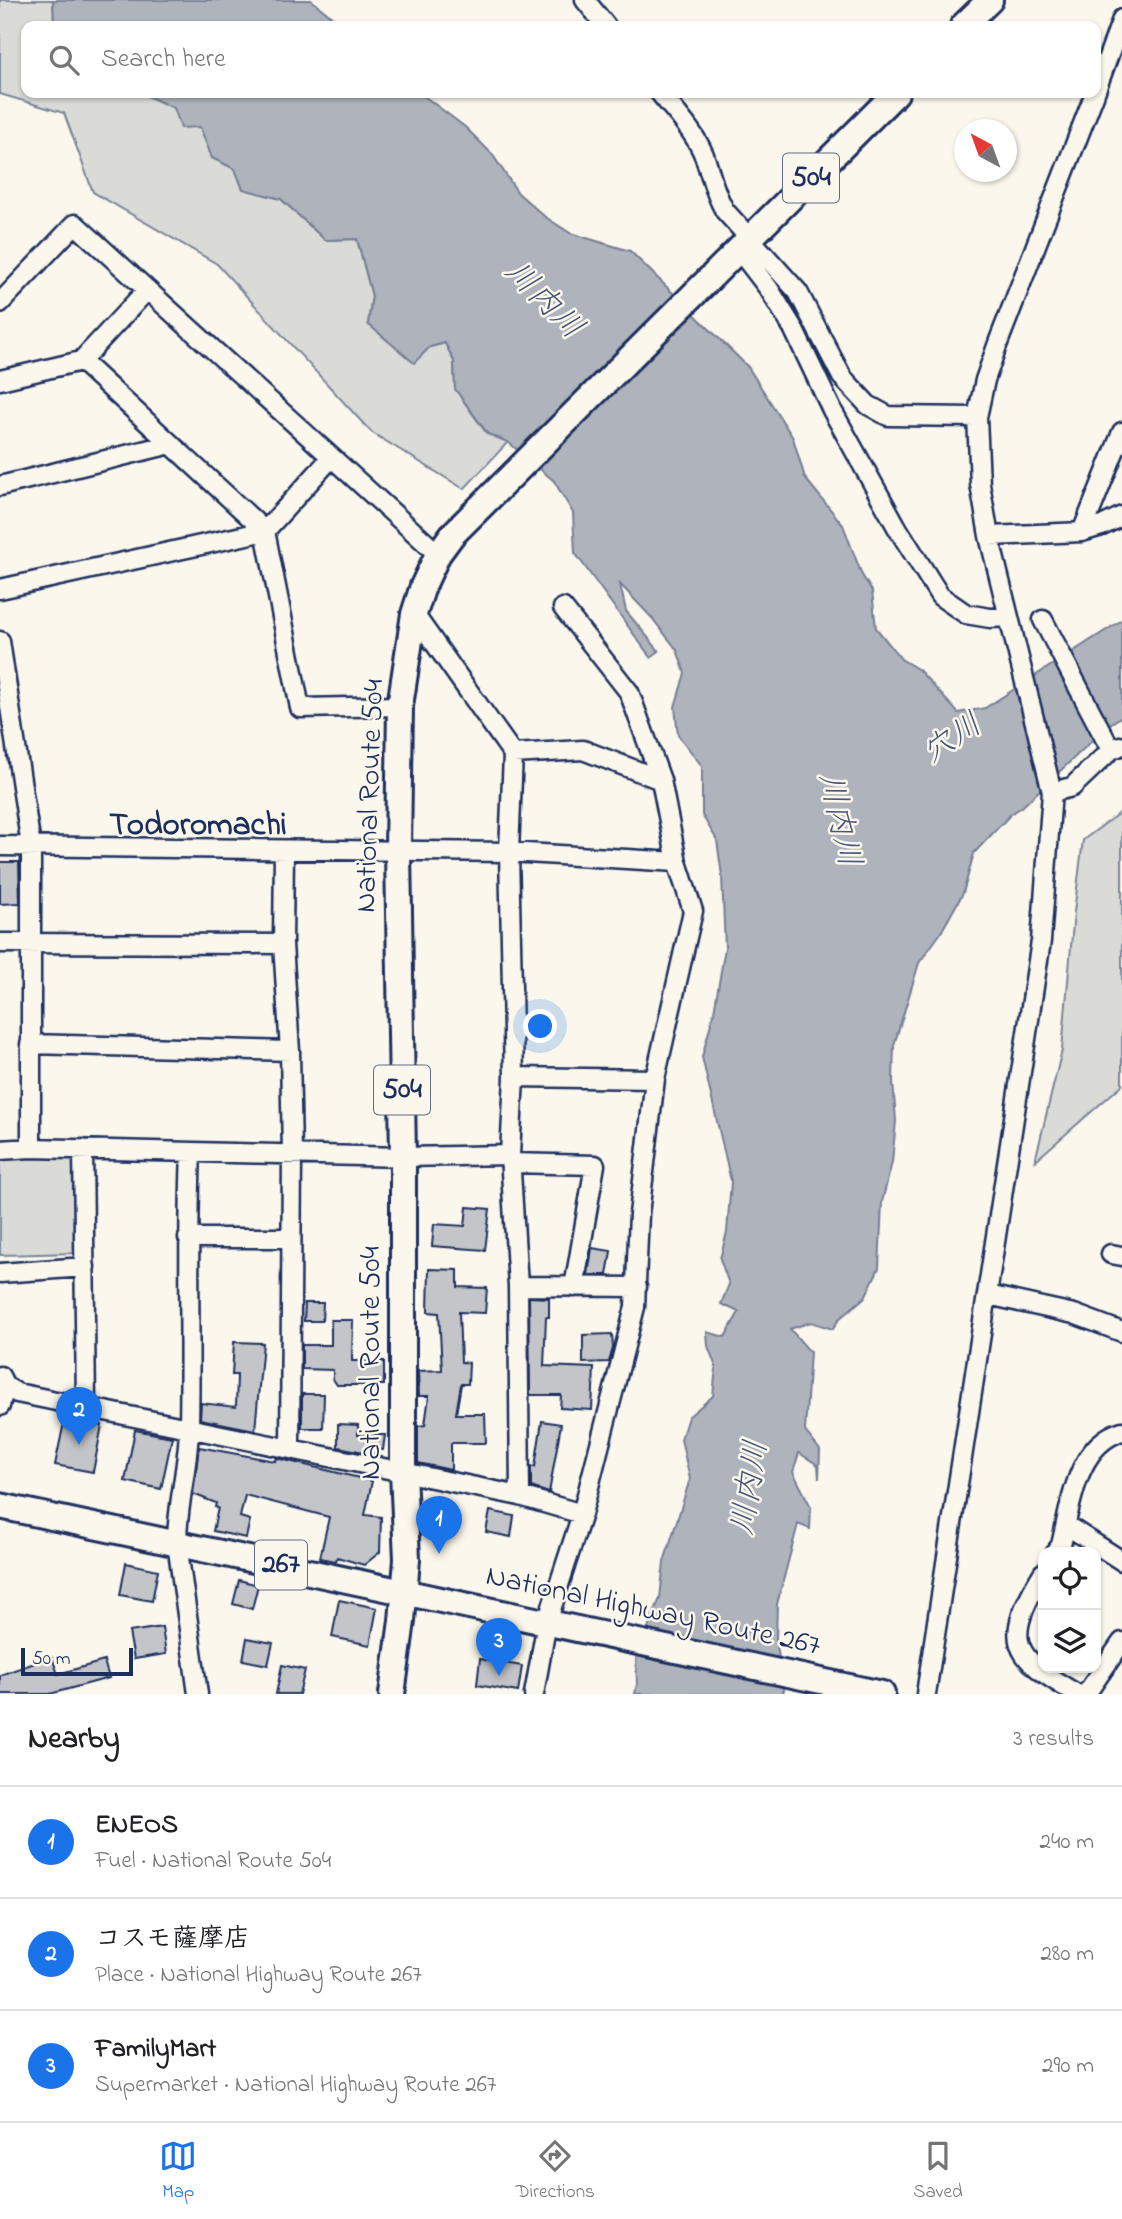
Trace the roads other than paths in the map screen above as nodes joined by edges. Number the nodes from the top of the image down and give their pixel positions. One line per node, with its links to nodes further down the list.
1 (585, 0): 4 (street)
2 (990, 0): 5 (highway)
3 (1122, 19): 6 (street)
4 (602, 21)
5 (968, 21)
6 (1101, 75)
7 (664, 98): 10 (street)
8 (891, 98): 10 (highway, National Route 504 / 504)
9 (1092, 98): 15 (street)
10 (738, 251): 15 (street); 24 (highway, National Route 504 / 504); 28 (street)
11 (147, 290): 12 (street); 13 (street); 18 (street)
12 (0, 303)
13 (81, 361): 14 (street); 17 (street)
14 (0, 380)
15 (977, 417): 23 (street)
16 (1122, 432): 22 (street)
17 (171, 444): 19 (street); 21 (street)
18 (331, 458): 21 (street); 24 (street)
19 (0, 486)
20 (1122, 516): 22 (street)
21 (265, 531): 25 (street); 31 (street)
22 (1082, 532): 23 (street)
23 (989, 536): 28 (street)
24 (438, 554): 27 (highway, National Route 504 / 504)
25 (0, 589)
26 (563, 608): 34 (street)
27 (414, 614): 31 (highway, National Route 504 / 504); 33 (street)
28 (1009, 617): 35 (street)
29 (1043, 620): 32 (street)
30 (0, 642): 37 (street)
31 (400, 706): 39 (highway, National Route 504 / 504)
32 (1113, 745): 35 (street)
33 (513, 754): 34 (street); 40 (street)
34 (661, 780): 41 (street)
35 (1052, 792): 63 (street)
36 (0, 846): 37 (street)
37 (31, 846): 38 (street); 43 (street)
38 (284, 850): 39 (street); 44 (street)
39 (398, 852): 40 (street); 54 (highway, National Route 504 / 504)
40 (509, 852): 41 (street); 47 (street)
41 (677, 862): 48 (street)
42 (0, 943): 43 (street)
43 (32, 943): 44 (street); 45 (street)
44 (283, 944): 46 (street)
45 (30, 1044): 46 (street); 49 (street)
46 (290, 1051): 53 (street)
47 (514, 1077): 48 (street); 55 (street)
48 (655, 1079): 62 (street)
49 (31, 1148): 50 (street); 51 (street)
50 (83, 1149): 52 (street); 58 (street)
51 (0, 1150)
52 (191, 1152): 53 (street); 56 (street)
53 (292, 1154): 54 (street); 57 (street)
54 (403, 1157): 55 (street); 71 (highway, National Route 504 / 504)
55 (510, 1159): 60 (street); 61 (street)
56 (188, 1238): 57 (street); 68 (street)
57 (290, 1238): 70 (street)
58 (85, 1267): 59 (street); 67 (street)
59 (0, 1273)
60 (518, 1286): 61 (street); 72 (street)
61 (574, 1286): 62 (street)
62 (637, 1287): 74 (street)
63 (988, 1295): 64 (street); 87 (street)
64 (1122, 1332)
65 (2, 1381): 66 (street); 67 (street)
66 (0, 1406)
67 (86, 1406): 68 (street)
68 (190, 1429): 70 (street); 76 (street)
69 (1122, 1431): 75 (street)
70 (290, 1449): 71 (street)
71 (403, 1472): 72 (street); 80 (highway, National Route 504 / 504)
72 (520, 1496): 74 (street)
73 (0, 1506): 76 (highway, National Highway Route 267 / 267)
74 (582, 1514): 81 (street)
75 (1066, 1525): 77 (street); 78 (street)
76 (177, 1543): 80 (highway, National Highway Route 267 / 267); 83 (street)
77 (1060, 1547)
78 (1122, 1561)
79 (1038, 1581): 88 (street)
80 (405, 1591): 81 (highway, National Highway Route 267 / 267); 84 (highway, National Route 504 / 504)
81 (555, 1624): 85 (street); 86 (highway, National Highway Route 267 / 267)
82 (1122, 1642): 89 (street)
83 (198, 1694)
84 (392, 1694)
85 (534, 1694)
86 (882, 1694)
87 (926, 1694)
88 (1077, 1694)
89 (1086, 1694)

